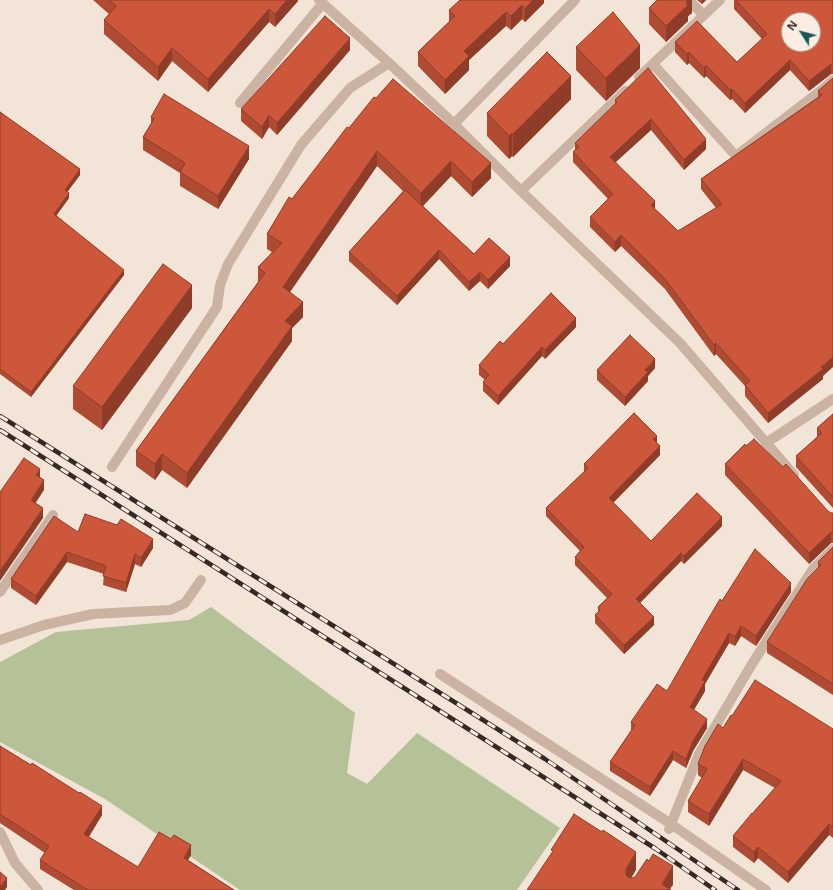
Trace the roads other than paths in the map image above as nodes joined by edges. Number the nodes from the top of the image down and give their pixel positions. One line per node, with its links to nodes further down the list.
1 (575, 0): 10 (street)
2 (688, 0): 5 (street)
3 (720, 0): 5 (street)
4 (321, 1): 6 (street); 9 (street)
5 (704, 15): 7 (street)
6 (389, 63): 10 (street); 14 (street)
7 (653, 64): 8 (street); 11 (street)
8 (833, 80)
9 (240, 103)
10 (454, 124): 11 (street)
11 (521, 191): 13 (street)
12 (833, 399): 13 (street)
13 (766, 443): 15 (street)
14 (112, 467)
15 (802, 483)
16 (53, 515): 19 (street)
17 (833, 550): 22 (street)
18 (201, 580): 20 (street)
19 (0, 592)
20 (0, 640)
21 (440, 674): 22 (street)
22 (670, 827): 25 (street)
23 (0, 832): 24 (street)
24 (38, 890)
25 (766, 890)

